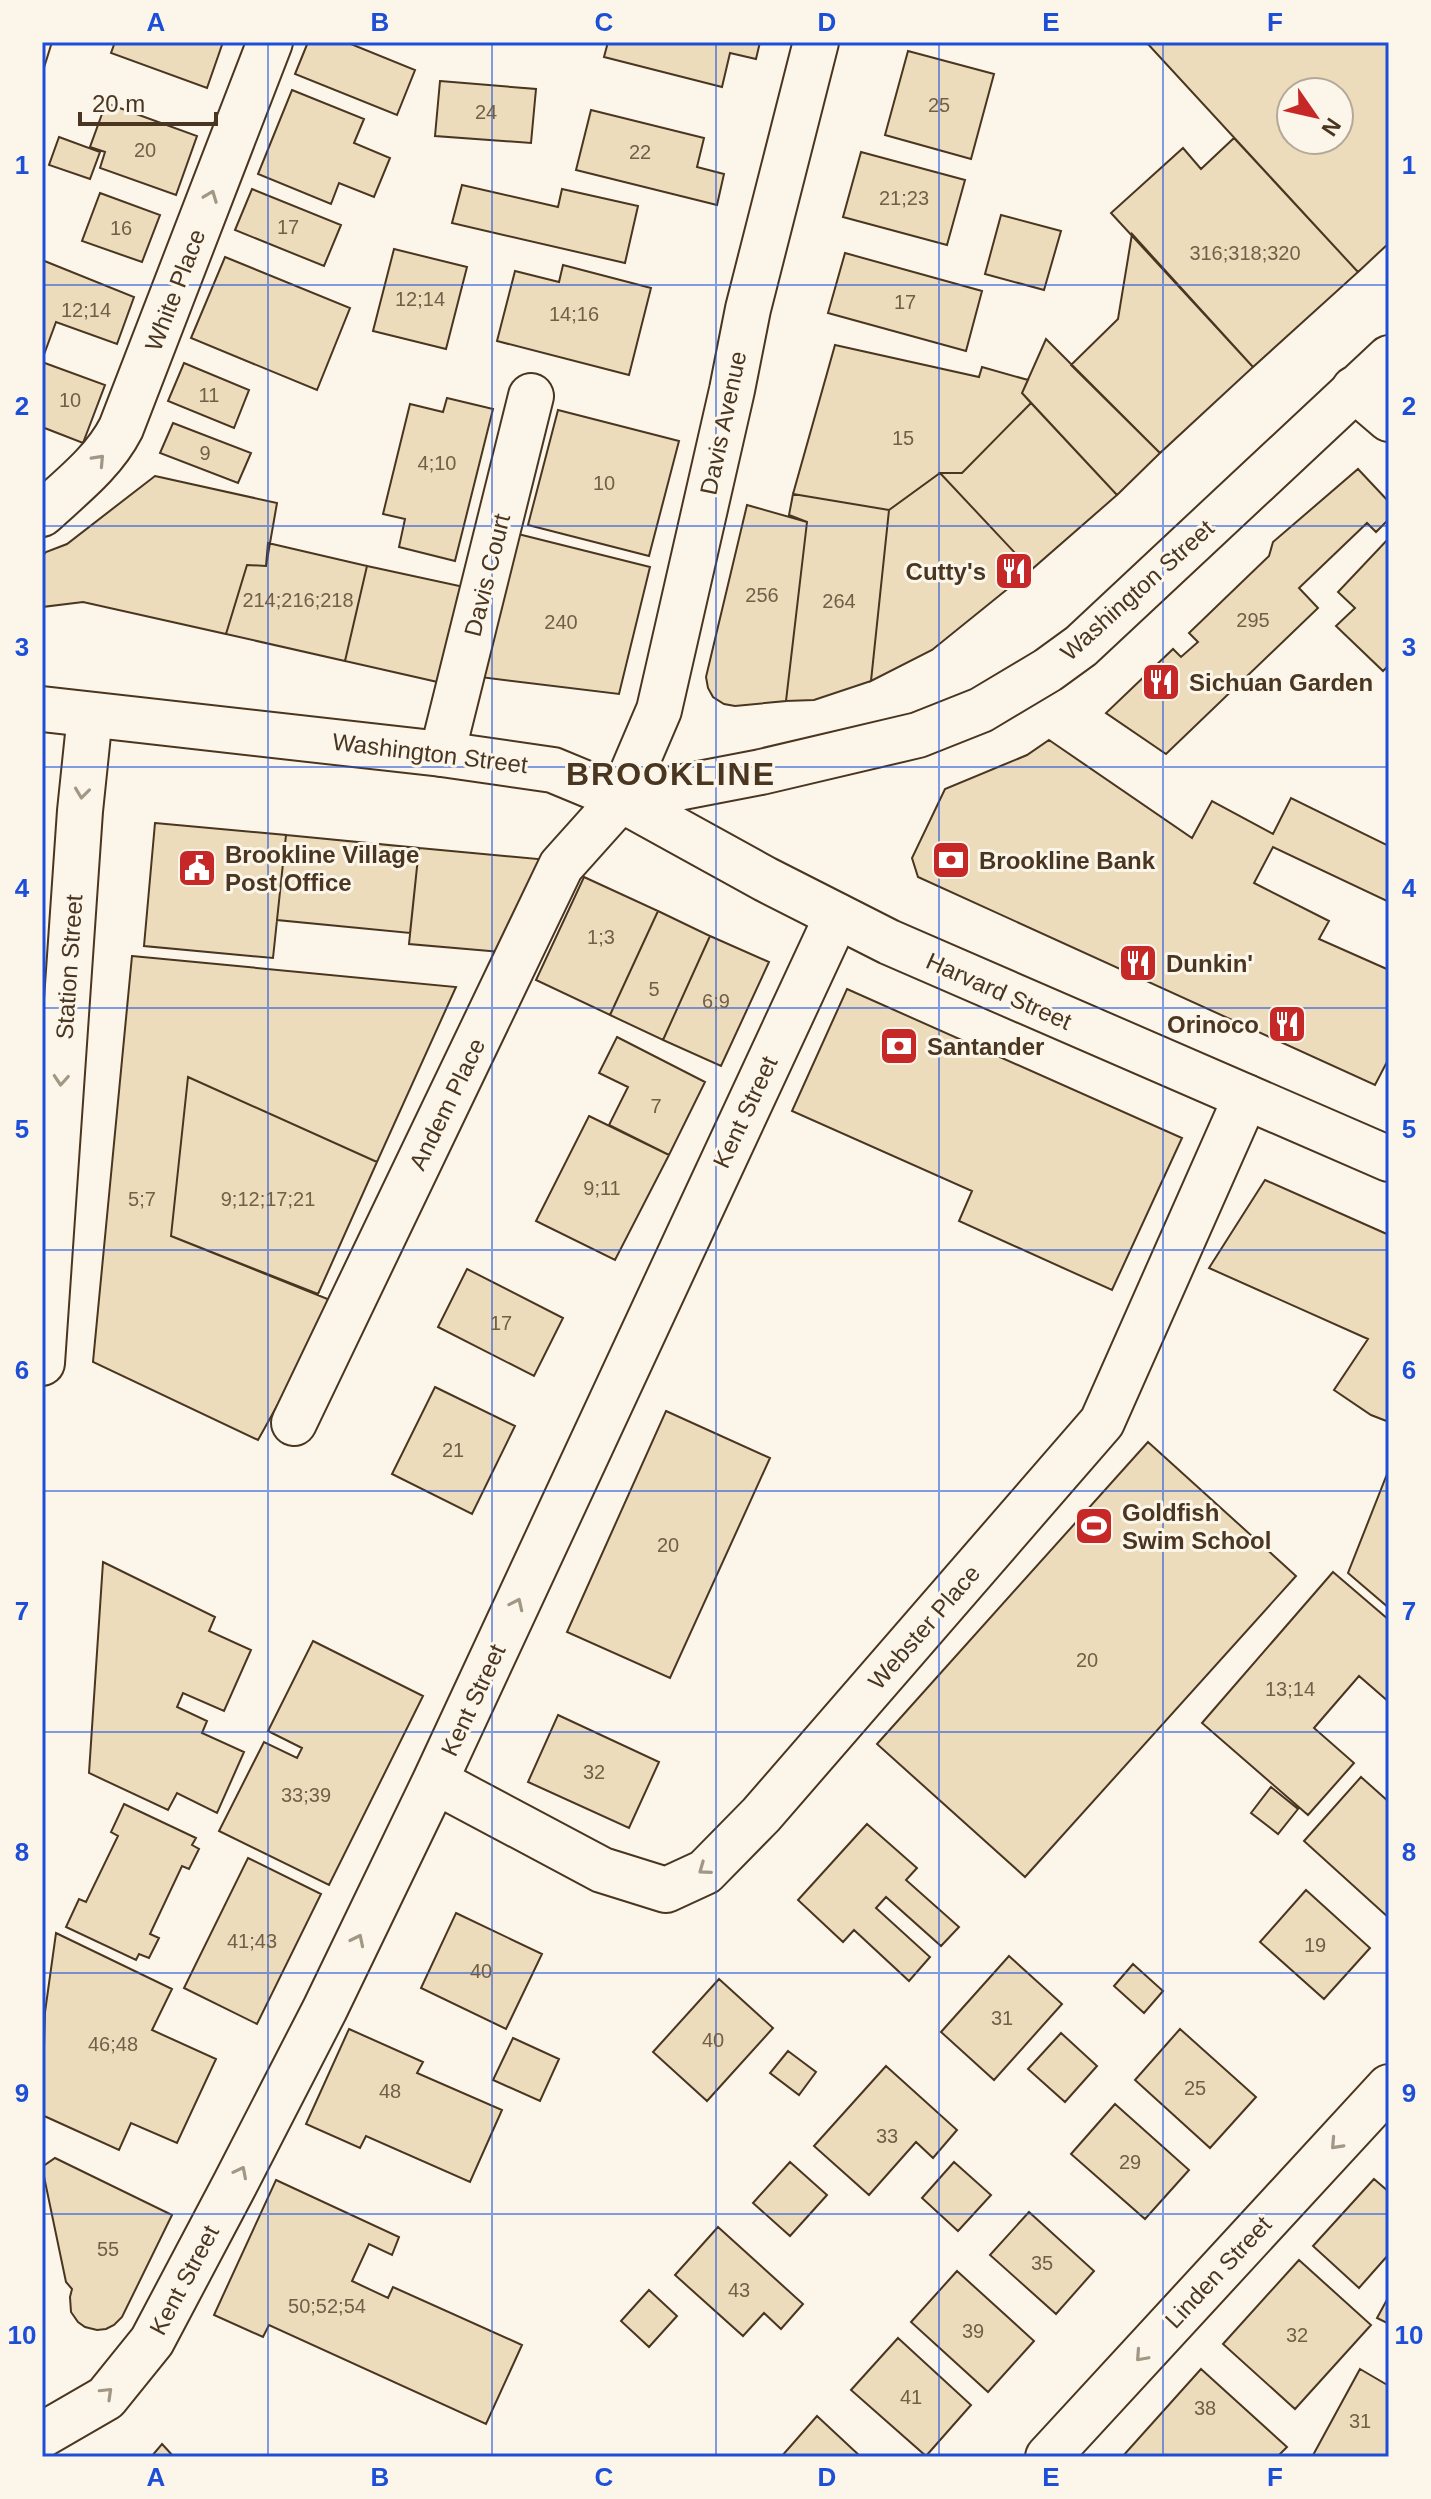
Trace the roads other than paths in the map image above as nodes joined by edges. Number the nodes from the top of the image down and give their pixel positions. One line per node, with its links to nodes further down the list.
1 (270, 42): 7 (street, White Place, one-way to 1)
2 (816, 42): 11 (street, Davis Avenue)
3 (1389, 358): 4 (street, Washington Street)
4 (1354, 389): 6 (street); 11 (street, Washington Street)
5 (531, 396): 10 (street, Davis Court)
6 (1389, 419)
7 (42, 514)
8 (42, 709): 9 (street, Washington Street)
9 (90, 715): 10 (street, Washington Street); 15 (street, Station Street, one-way to 15)
10 (442, 754): 11 (street, Washington Street)
11 (621, 799): 12 (street, Harvard Street); 16 (street, Andem Place)
12 (837, 916): 13 (street, Harvard Street); 17 (street, Kent Street, one-way to 12)
13 (1246, 1097): 14 (street, Harvard Street); 17 (street, Webster Place, one-way to 17)
14 (1389, 1159)
15 (42, 1363)
16 (294, 1423)
17 (435, 1781): 19 (street, Kent Street, one-way to 17)
18 (1389, 2087): 20 (street, Linden Street, one-way to 20)
19 (42, 2435)
20 (1048, 2457)

